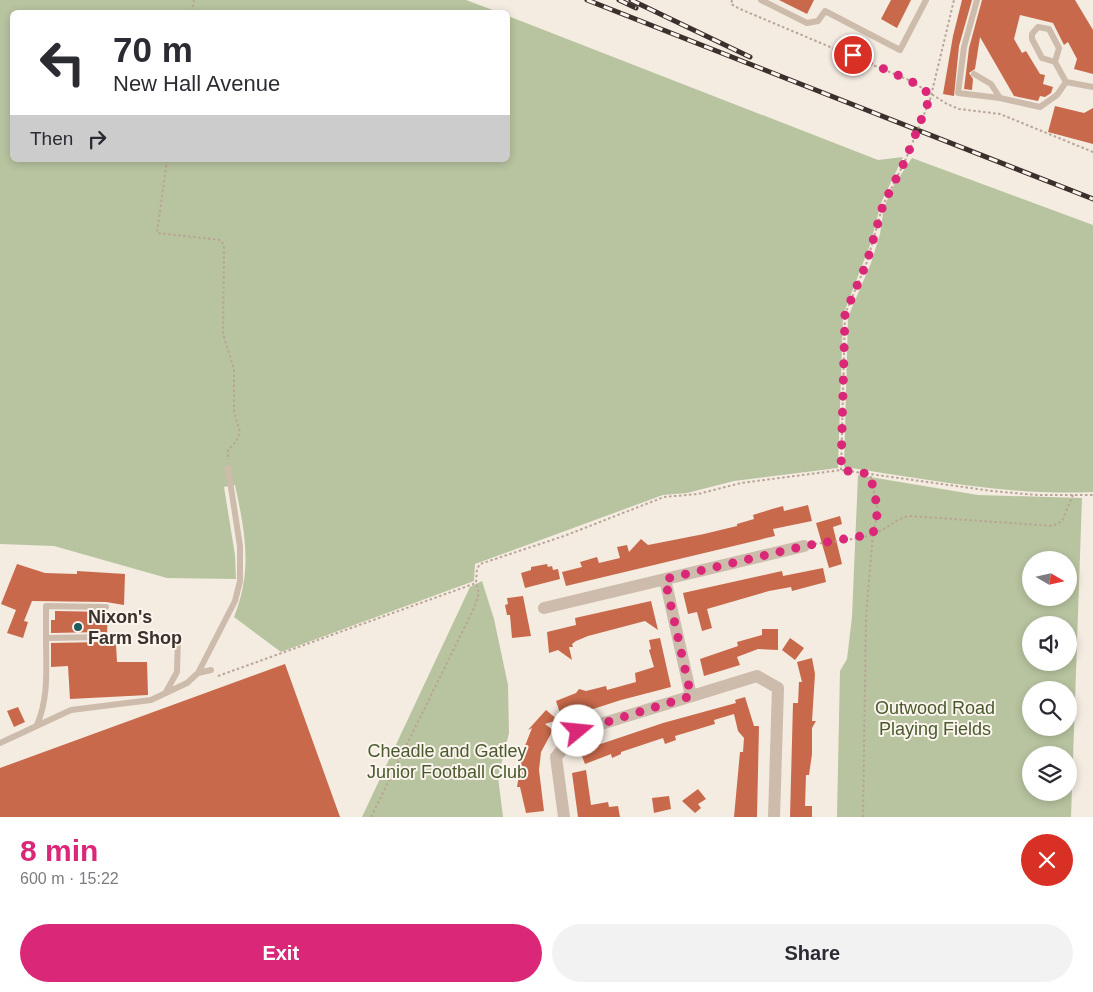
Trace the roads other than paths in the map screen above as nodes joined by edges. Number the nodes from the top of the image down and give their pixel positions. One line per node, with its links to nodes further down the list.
1 (760, 0): 2 (lane)
2 (926, 0)
3 (977, 0): 8 (lane)
4 (1055, 62): 4 (lane); 6 (lane)
5 (974, 74): 8 (lane)
6 (1066, 82): 7 (lane); 8 (lane)
7 (1093, 88)
8 (1000, 98)
9 (228, 468): 18 (lane)
10 (804, 546): 11 (street)
11 (665, 579): 13 (street); 20 (street)
12 (106, 607): 16 (lane)
13 (544, 608)
14 (103, 637): 16 (lane)
15 (178, 637): 19 (lane)
16 (46, 638): 21 (lane)
17 (211, 670): 18 (lane)
18 (198, 673): 19 (lane)
19 (163, 695): 21 (lane)
20 (691, 696): 23 (street); 24 (street)
21 (37, 725): 22 (lane)
22 (0, 743)
23 (564, 817)
24 (774, 817)

